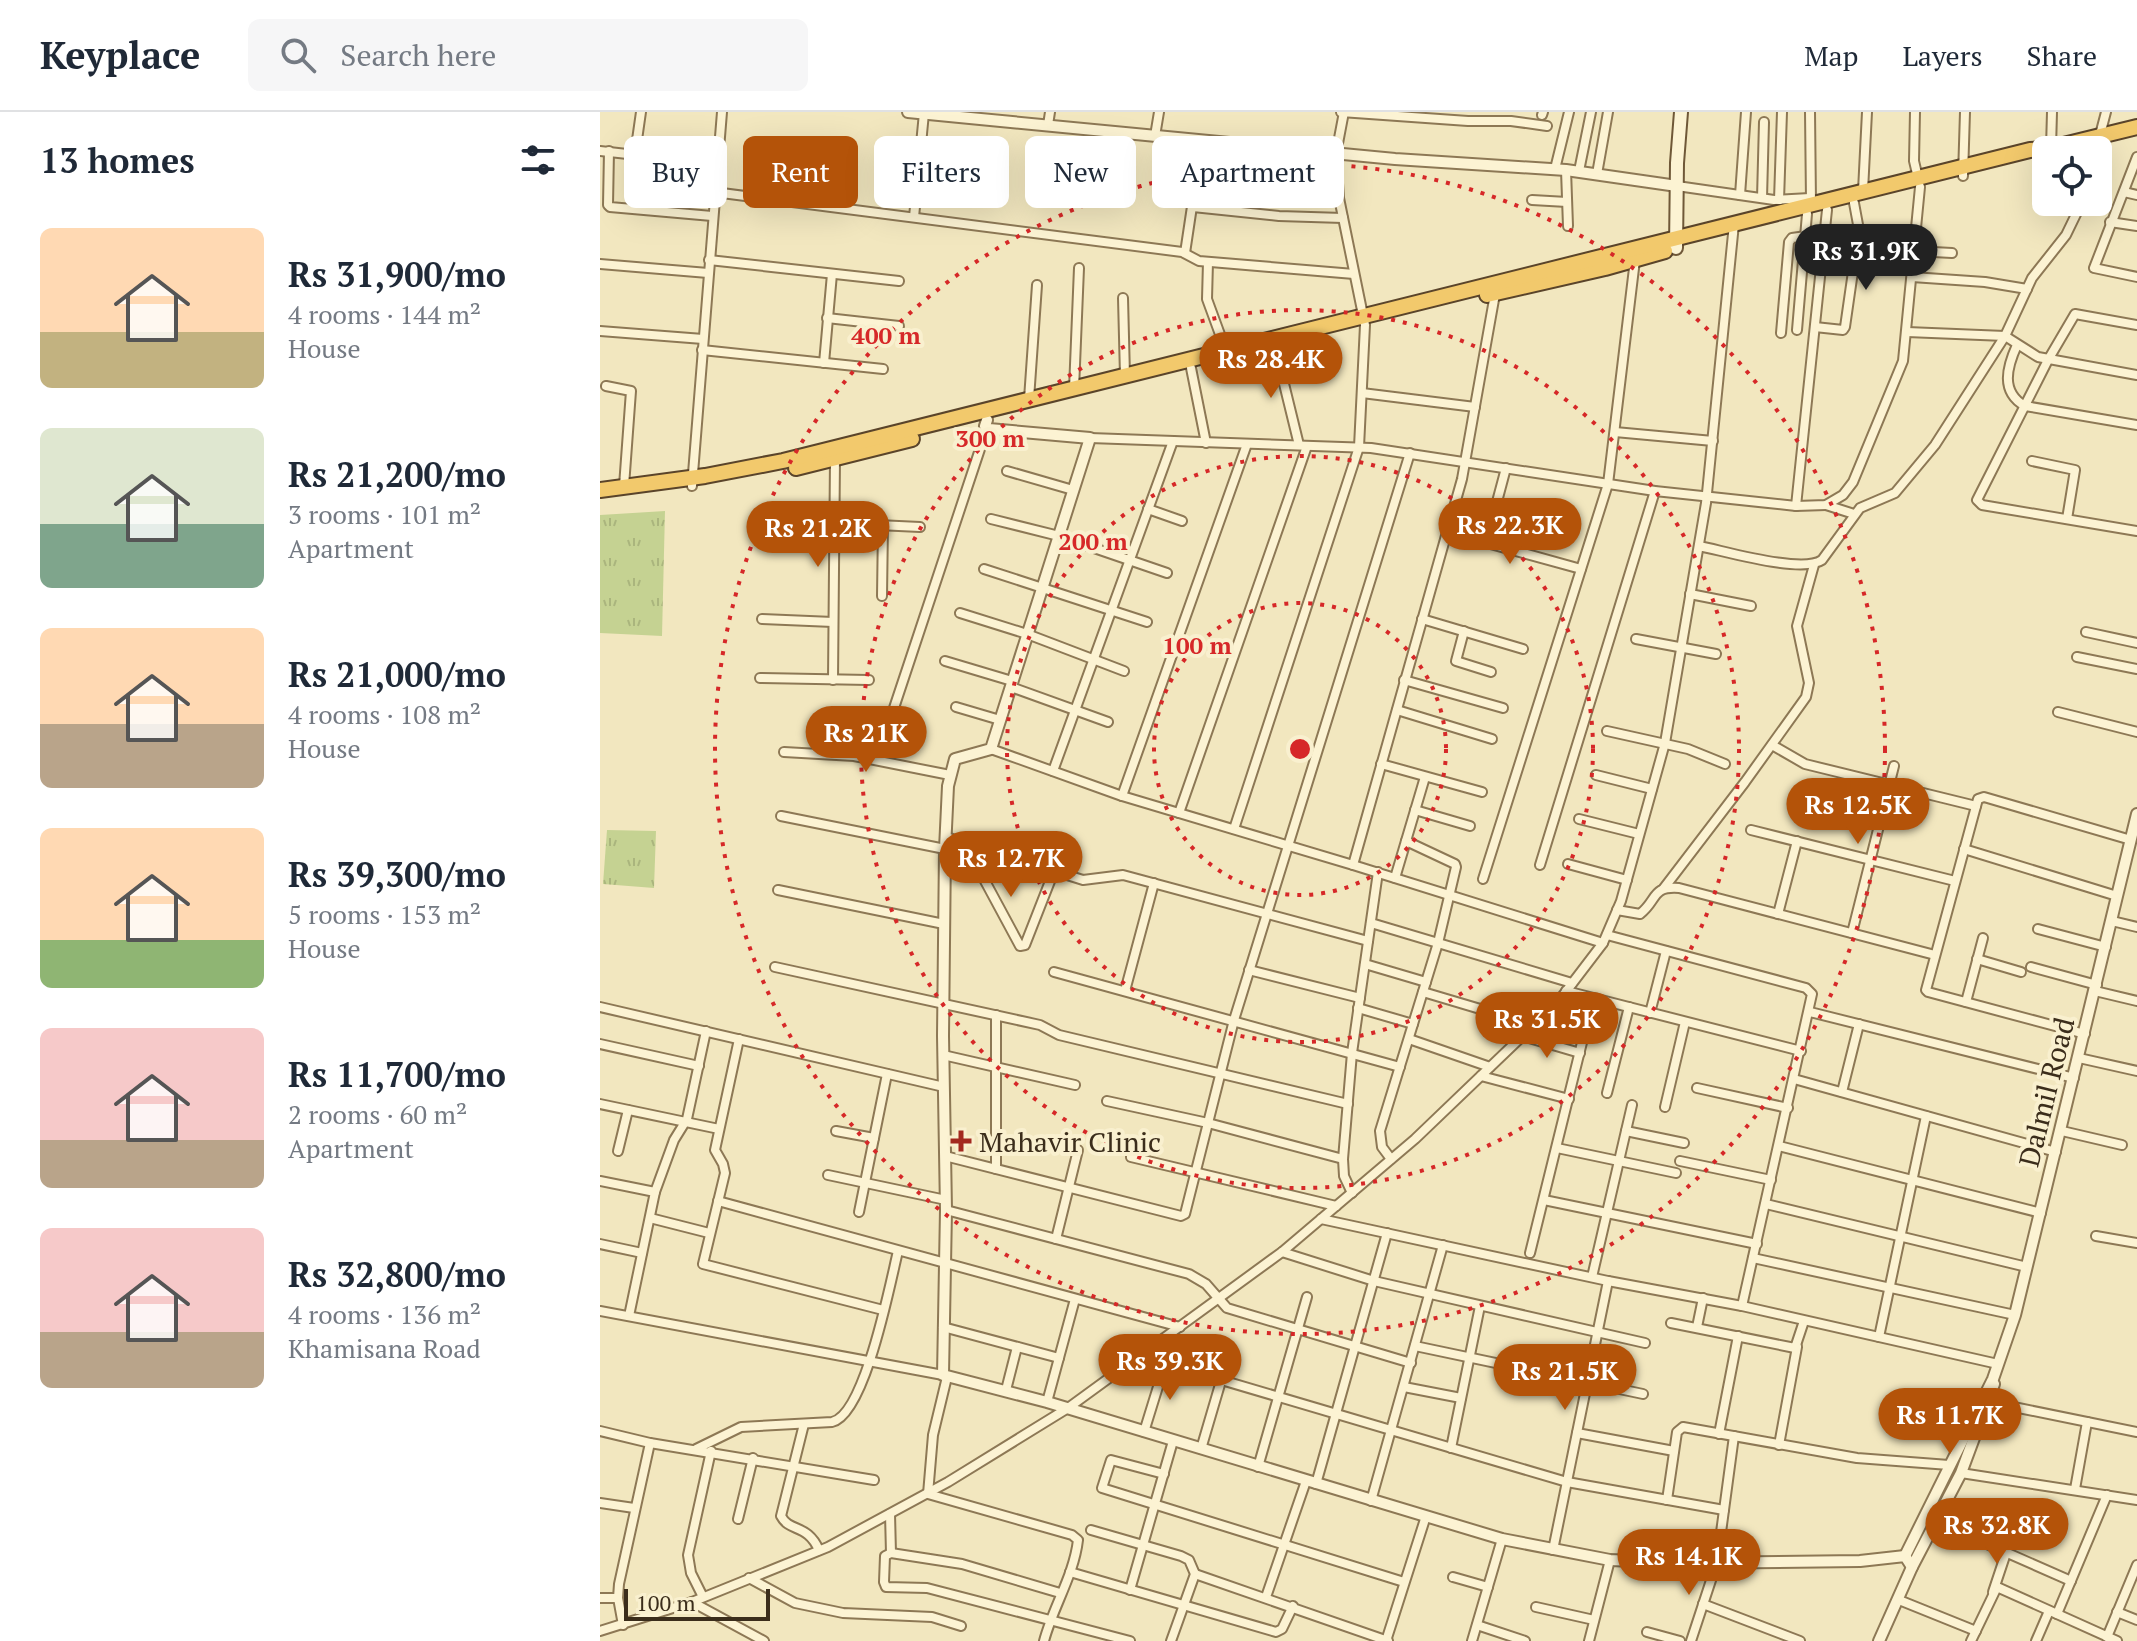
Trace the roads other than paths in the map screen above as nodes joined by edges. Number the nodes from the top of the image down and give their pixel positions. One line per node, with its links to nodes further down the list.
1 (641, 112): 25 (street)
2 (722, 112): 26 (street)
3 (908, 112): 20 (street)
4 (1050, 112): 22 (street)
5 (1159, 112): 27 (street)
6 (1343, 112): 23 (street); 28 (street)
7 (1569, 112): 36 (street)
8 (1591, 112): 37 (street)
9 (1608, 112): 39 (street)
10 (1681, 112): 40 (main road)
11 (1688, 112): 40 (main road)
12 (1746, 112): 44 (street)
13 (1782, 112): 49 (street)
14 (1810, 112): 55 (street)
15 (1867, 112): 46 (street)
16 (1915, 112): 41 (street)
17 (1965, 112): 38 (street)
18 (2052, 112): 29 (street)
19 (2106, 112): 30 (street)
20 (924, 113): 22 (street); 59 (street)
21 (1764, 122): 47 (street)
22 (1048, 125): 27 (street)
23 (1547, 126)
24 (2137, 127): 31 (highway)
25 (638, 136)
26 (720, 136)
27 (1155, 136)
28 (1339, 136)
29 (2050, 136)
30 (2099, 136)
31 (2112, 136)
32 (2032, 150): 38 (highway)
33 (605, 151): 57 (street)
34 (1344, 155): 36 (street)
35 (2137, 157): 42 (street)
36 (1561, 169): 37 (street); 50 (street)
37 (1579, 171): 39 (street)
38 (1962, 172): 41 (highway)
39 (1597, 174): 40 (street)
40 (1678, 181): 44 (street); 66 (main road)
41 (1919, 182): 46 (highway); 67 (street)
42 (2124, 192): 45 (street); 61 (street)
43 (727, 194): 59 (street)
44 (1740, 195): 47 (street)
45 (2137, 195)
46 (1858, 197): 55 (highway); 56 (highway); 89 (street)
47 (1762, 198): 49 (street)
48 (1532, 200): 50 (street)
49 (1779, 200): 55 (street)
50 (1567, 202): 62 (street)
51 (713, 208): 57 (street)
52 (1193, 208): 68 (street)
53 (1203, 208): 60 (street)
54 (1342, 208): 60 (street)
55 (1810, 208): 56 (highway); 64 (highway); 65 (street)
56 (1827, 210): 89 (street)
57 (712, 216): 70 (street)
58 (2075, 216): 82 (street)
59 (914, 217): 68 (street)
60 (1343, 218): 77 (street)
61 (2110, 222): 63 (street); 79 (street)
62 (1568, 226)
63 (2137, 226)
64 (1734, 228): 66 (highway); 117 (street)
65 (1806, 236): 90 (street); 93 (street)
66 (1676, 243): 71 (highway); 86 (highway)
67 (1914, 251): 69 (street); 78 (street)
68 (1185, 253): 72 (street)
69 (1952, 253)
70 (709, 260): 75 (street); 76 (street)
71 (1635, 260): 83 (highway); 114 (street)
72 (1208, 262): 77 (street); 99 (street)
73 (600, 264): 75 (street)
74 (1079, 268): 107 (street)
75 (708, 273): 95 (street)
76 (832, 274): 80 (street); 85 (street)
77 (1354, 274): 86 (street)
78 (1912, 277): 82 (street); 92 (street)
79 (2137, 277)
80 (899, 281)
81 (1037, 285): 109 (street)
82 (2027, 289): 94 (street)
83 (1495, 294): 86 (highway); 111 (street)
84 (1123, 298): 105 (street)
85 (827, 318): 88 (street); 101 (street)
86 (1364, 321): 97 (highway); 99 (highway); 108 (street)
87 (2137, 325): 100 (street)
88 (899, 326)
89 (1815, 327): 137 (street)
90 (1797, 330)
91 (600, 331): 95 (street)
92 (1907, 332): 94 (street); 136 (street)
93 (1781, 333)
94 (2005, 336): 96 (street); 140 (street)
95 (703, 339): 98 (street)
96 (2017, 345): 100 (street); 110 (street)
97 (1275, 347): 99 (highway); 120 (street)
98 (702, 350): 101 (street); 128 (street)
99 (1228, 355): 102 (highway); 105 (highway)
100 (2048, 360): 104 (street); 110 (street)
101 (824, 363): 103 (street)
102 (1191, 368): 112 (highway); 118 (street)
103 (883, 369)
104 (2137, 375)
105 (1125, 377): 107 (highway)
106 (606, 386): 130 (street)
107 (1074, 389): 109 (highway)
108 (1362, 393): 111 (street); 121 (street)
109 (1029, 399): 128 (highway)
110 (2025, 406): 113 (street); 142 (street)
111 (1475, 407): 124 (street)
112 (987, 424): 115 (street); 123 (highway); 186 (street)
113 (2137, 425)
114 (1615, 432): 117 (street); 129 (street)
115 (1090, 438): 116 (street); 132 (street)
116 (1173, 441): 118 (street); 138 (street)
117 (1713, 441): 135 (street)
118 (1206, 443): 119 (street)
119 (1247, 444): 120 (street); 210 (street)
120 (1303, 446): 121 (street); 213 (street)
121 (1359, 447): 122 (street); 218 (street)
122 (1410, 453): 124 (street); 225 (street)
123 (835, 459): 128 (highway); 144 (street)
124 (1466, 461): 126 (street); 148 (street)
125 (2032, 461): 142 (street)
126 (1506, 468): 129 (street); 139 (street)
127 (1007, 471): 132 (street)
128 (692, 482): 130 (highway); 134 (highway)
129 (1608, 484): 133 (street); 154 (street)
130 (624, 486): 131 (highway)
131 (600, 490)
132 (1073, 490): 149 (street)
133 (1655, 491): 135 (street); 232 (street)
134 (600, 497)
135 (1706, 497): 137 (street); 150 (street)
136 (1826, 505): 137 (street); 140 (street)
137 (1796, 506)
138 (1148, 509): 143 (street); 151 (street)
139 (1494, 513)
140 (1854, 514): 152 (street)
141 (991, 519): 149 (street)
142 (2067, 519): 147 (street)
143 (1182, 521)
144 (835, 523): 145 (street); 164 (street)
145 (883, 525): 146 (street); 158 (street)
146 (920, 527)
147 (2137, 531)
148 (1447, 532): 154 (street); 163 (street)
149 (1059, 536): 151 (street); 156 (street)
150 (1699, 546): 152 (street); 157 (street)
151 (1129, 559): 155 (street); 160 (street)
152 (1814, 565): 197 (street)
153 (984, 569): 156 (street)
154 (1581, 569): 236 (street)
155 (1167, 573)
156 (1043, 586): 160 (street); 168 (street)
157 (1690, 594): 159 (street); 171 (street)
158 (882, 596)
159 (1751, 606)
160 (1111, 609): 165 (street); 175 (street)
161 (960, 613): 168 (street)
162 (762, 619): 164 (street)
163 (1422, 619): 166 (street); 183 (street)
164 (833, 622): 181 (street)
165 (1147, 622)
166 (1464, 631): 172 (street); 179 (street)
167 (2086, 632): 170 (street)
168 (1027, 634): 175 (street); 184 (street)
169 (1636, 639): 171 (street)
170 (2137, 643)
171 (1681, 647): 173 (street); 196 (street)
172 (1523, 649)
173 (1716, 654)
174 (2077, 657): 177 (street)
175 (1093, 659): 178 (street); 188 (street)
176 (945, 661): 184 (street)
177 (2137, 669)
178 (1124, 671)
179 (1491, 672)
180 (760, 678): 181 (street)
181 (833, 680): 182 (street)
182 (869, 680)
183 (1404, 680): 187 (street); 189 (street)
184 (1011, 684): 188 (street); 191 (street)
185 (956, 707): 191 (street)
186 (894, 708)
187 (1503, 708)
188 (1075, 710): 192 (street); 203 (street)
189 (1397, 710): 195 (street); 200 (street)
190 (2058, 712): 194 (street)
191 (1000, 720): 198 (street)
192 (1108, 722)
193 (1607, 731): 196 (street)
194 (2137, 732)
195 (1492, 739)
196 (1665, 743): 201 (street); 208 (street)
197 (1772, 745): 207 (street); 240 (street)
198 (991, 749): 203 (street); 204 (street)
199 (784, 752): 204 (street)
200 (1381, 764): 206 (street); 231 (street)
201 (1725, 764)
202 (1894, 766): 207 (street)
203 (1053, 771): 210 (street)
204 (950, 775): 221 (street)
205 (1596, 775): 208 (street)
206 (1425, 777): 209 (street); 212 (street)
207 (1889, 785): 211 (street); 229 (street)
208 (1652, 789): 220 (street)
209 (1482, 792)
210 (1122, 796): 213 (street)
211 (1976, 806): 226 (street); 228 (street)
212 (1415, 810): 217 (street); 222 (street)
213 (1179, 813): 218 (street)
214 (2137, 814): 226 (street, Dalmil Road)
215 (781, 816): 227 (street)
216 (1579, 819): 220 (street)
217 (1470, 826)
218 (1234, 829): 225 (street)
219 (1751, 830): 223 (street)
220 (1639, 834): 237 (street)
221 (946, 837): 224 (street); 227 (street)
222 (1406, 841): 235 (street); 242 (street)
223 (1797, 841): 229 (street); 246 (street)
224 (964, 842): 233 (street); 233 (street)
225 (1287, 845): 231 (street); 245 (street)
226 (2132, 848): 243 (street, Dalmil Road)
227 (945, 849): 249 (street)
228 (1964, 849): 238 (street); 243 (street)
229 (1871, 860): 238 (street); 252 (street)
230 (1568, 864): 237 (street)
231 (1353, 865): 234 (street)
232 (1540, 865)
233 (1054, 871): 239 (street)
234 (1378, 872): 235 (street); 248 (street)
235 (1395, 878): 242 (street)
236 (1483, 879)
237 (1627, 880): 244 (street)
238 (1955, 881): 259 (street)
239 (1154, 883): 245 (street); 270 (street)
240 (1664, 888): 244 (street); 246 (street)
241 (778, 890): 249 (street)
242 (1450, 895): 254 (street); 256 (street)
243 (2117, 896): 247 (street, Dalmil Road)
244 (1617, 910): 254 (street)
245 (1266, 914): 255 (street); 264 (street)
246 (1778, 914): 252 (street)
247 (2112, 921): 250 (street); 257 (street, Dalmil Road)
248 (1371, 923): 255 (street); 256 (street)
249 (944, 924): 277 (street)
250 (2137, 927)
251 (2038, 929): 257 (street)
252 (1852, 933): 259 (street)
253 (1983, 938): 260 (street)
254 (1605, 939): 258 (street); 268 (street)
255 (1368, 941): 261 (street)
256 (1438, 943): 267 (street); 268 (street)
257 (2106, 947): 269 (street, Dalmil Road)
258 (1666, 951): 281 (street); 282 (street)
259 (1935, 955): 276 (street)
260 (1977, 959): 266 (street); 276 (street)
261 (1365, 964): 267 (street); 273 (street)
262 (775, 967): 277 (street)
263 (2031, 967): 269 (street)
264 (1249, 970): 273 (street); 284 (street)
265 (1054, 972): 270 (street)
266 (2021, 972)
267 (1426, 982): 272 (street)
268 (1572, 983): 271 (street)
269 (2096, 988): 275 (street); 290 (street, Dalmil Road)
270 (1125, 991): 284 (street)
271 (1566, 991): 274 (street); 288 (street)
272 (1423, 992): 286 (street); 288 (street)
273 (1360, 998): 280 (street)
274 (1593, 998): 279 (street); 297 (street)
275 (2137, 1001)
276 (1966, 1002): 290 (street)
277 (943, 1004): 283 (street); 298 (street)
278 (600, 1007): 289 (street)
279 (1629, 1007): 282 (street); 314 (street)
280 (1358, 1008): 286 (street); 296 (street)
281 (1810, 1012): 287 (street); 295 (street)
282 (1650, 1013): 285 (street)
283 (996, 1015): 301 (street); 305 (street)
284 (1234, 1020): 296 (street); 305 (street)
285 (1685, 1022): 295 (street); 320 (street)
286 (1413, 1024): 293 (street)
287 (1859, 1024): 308 (street); 313 (street)
288 (1534, 1025): 291 (street)
289 (706, 1031): 292 (street); 300 (street)
290 (2085, 1034): 299 (street, Dalmil Road)
291 (1522, 1036): 297 (street); 303 (street)
292 (739, 1039): 306 (street); 326 (street)
293 (1409, 1039): 302 (street); 303 (street)
294 (600, 1044): 300 (street)
295 (1801, 1051): 309 (street)
296 (1352, 1053): 302 (street); 318 (street)
297 (1580, 1053): 315 (street)
298 (943, 1055): 301 (street); 311 (street)
299 (2079, 1058): 304 (street); 308 (street, Dalmil Road)
300 (699, 1066): 324 (street)
301 (996, 1067): 310 (street); 344 (street)
302 (1400, 1067): 341 (street)
303 (1490, 1067): 307 (street)
304 (2137, 1071)
305 (1220, 1073): 318 (street); 325 (street)
306 (887, 1074): 311 (street); 330 (street)
307 (1481, 1076): 315 (street); 341 (street)
308 (2074, 1078): 329 (street, Dalmil Road)
309 (1794, 1079): 313 (street); 321 (street)
310 (1075, 1085)
311 (944, 1087): 338 (street)
312 (1697, 1088): 321 (street)
313 (1842, 1092): 323 (street)
314 (1607, 1093)
315 (1569, 1099): 334 (street)
316 (1107, 1101): 325 (street)
317 (600, 1104): 322 (street)
318 (1348, 1104): 340 (street)
319 (1632, 1105): 328 (street)
320 (1665, 1107)
321 (1788, 1108): 333 (street)
322 (628, 1110): 324 (street); 336 (street)
323 (1926, 1116): 337 (street); 348 (street)
324 (686, 1122): 326 (street); 353 (street)
325 (1208, 1123): 340 (street); 345 (street)
326 (719, 1129): 356 (street)
327 (836, 1131): 330 (street)
328 (1626, 1131): 331 (street); 343 (street)
329 (2062, 1131): 332 (street); 337 (street, Dalmil Road)
330 (874, 1138): 351 (street)
331 (1684, 1143)
332 (2122, 1145)
333 (1779, 1146): 348 (street); 349 (street)
334 (1557, 1148): 343 (street); 355 (street)
335 (1078, 1150): 352 (street)
336 (618, 1151)
337 (2056, 1152): 361 (street, Dalmil Road)
338 (945, 1156): 344 (street); 358 (street)
339 (1131, 1157): 345 (street)
340 (1343, 1159): 354 (street)
341 (1391, 1159): 354 (street)
342 (1680, 1161): 349 (street)
343 (1618, 1162): 346 (street); 362 (street)
344 (996, 1169): 352 (street)
345 (1195, 1173): 352 (street); 359 (street)
346 (1676, 1173)
347 (828, 1175): 351 (street)
348 (1911, 1178): 361 (street); 367 (street)
349 (1771, 1180): 357 (street)
350 (600, 1181): 353 (street)
351 (865, 1182): 358 (street); 360 (street)
352 (1069, 1188): 369 (street)
353 (655, 1192): 363 (street)
354 (1352, 1193): 359 (street)
355 (1544, 1200): 362 (street); 377 (street)
356 (718, 1201): 365 (street); 374 (street)
357 (1766, 1204): 367 (street); 372 (street)
358 (946, 1205): 369 (street); 379 (street)
359 (1336, 1206): 364 (street)
360 (859, 1212)
361 (2041, 1213): 380 (street, Dalmil Road)
362 (1606, 1214): 372 (street); 381 (street)
363 (650, 1218): 365 (street); 376 (street)
364 (1321, 1219): 366 (street); 375 (street)
365 (709, 1233): 392 (street)
366 (1387, 1233): 373 (street); 382 (street)
367 (1901, 1235): 380 (street); 384 (street)
368 (2096, 1236): 370 (street)
369 (1056, 1239): 389 (street)
370 (2137, 1243)
371 (600, 1244): 376 (street)
372 (1757, 1244): 378 (street)
373 (1443, 1245): 381 (street); 385 (street)
374 (898, 1251): 379 (street); 392 (street)
375 (1282, 1252): 382 (street); 389 (street)
376 (642, 1253): 395 (street)
377 (1530, 1253)
378 (1753, 1258): 384 (street); 391 (street)
379 (943, 1264): 388 (street); 398 (street)
380 (2027, 1267): 394 (street, Dalmil Road)
381 (1592, 1277): 383 (street)
382 (1374, 1281): 385 (street); 408 (street)
383 (1608, 1281): 387 (street); 402 (street)
384 (1890, 1288): 394 (street); 404 (street)
385 (1430, 1294): 390 (street); 406 (street)
386 (1307, 1297): 401 (street)
387 (1703, 1298): 391 (street); 400 (street)
388 (1075, 1299): 399 (street); 412 (street)
389 (1218, 1299): 399 (street); 401 (street)
390 (1480, 1306): 402 (street); 411 (street)
391 (1742, 1306): 396 (street)
392 (883, 1310): 413 (street)
393 (600, 1311): 395 (street)
394 (2015, 1315): 416 (street, Dalmil Road)
395 (629, 1316): 413 (street)
396 (1804, 1321): 404 (street); 409 (street)
397 (1671, 1323): 400 (street)
398 (943, 1327): 407 (street); 417 (street)
399 (1180, 1327): 410 (street)
400 (1697, 1327): 403 (street)
401 (1297, 1331): 408 (street); 424 (street)
402 (1597, 1333): 405 (street); 420 (street)
403 (1738, 1336): 409 (street); 437 (street)
404 (1879, 1337): 416 (street)
405 (1645, 1343)
406 (1415, 1346): 411 (street); 414 (street)
407 (1017, 1347): 412 (street); 422 (street)
408 (1355, 1347): 414 (street); 429 (street)
409 (1797, 1347): 441 (street)
410 (1140, 1356): 415 (street); 428 (street)
411 (1470, 1357): 420 (street); 425 (street)
412 (1059, 1358): 426 (street)
413 (870, 1363): 417 (street); 431 (street)
414 (1411, 1363): 421 (street)
415 (1165, 1364): 419 (street); 434 (street)
416 (1998, 1364): 418 (street, Dalmil Road)
417 (945, 1376): 422 (street); 457 (street)
418 (1993, 1379): 427 (street); 448 (street)
419 (1221, 1381): 424 (street); 444 (street)
420 (1587, 1383): 423 (street); 436 (street)
421 (1404, 1387): 425 (street); 433 (street)
422 (1006, 1390): 426 (street)
423 (1643, 1394)
424 (1278, 1398): 429 (street); 450 (street)
425 (1461, 1398): 442 (street)
426 (1047, 1402): 428 (street)
427 (1989, 1402): 430 (street); 451 (street)
428 (1068, 1408): 434 (street); 457 (street)
429 (1336, 1415): 433 (street); 454 (street)
430 (2087, 1422): 435 (street); 456 (street)
431 (804, 1424): 443 (street); 449 (street)
432 (600, 1431): 440 (street)
433 (1393, 1431): 442 (street); 461 (street)
434 (1144, 1432): 439 (street)
435 (2137, 1432)
436 (1577, 1433): 446 (street); 455 (street)
437 (1719, 1434): 438 (street); 446 (street)
438 (1734, 1436): 441 (street); 465 (street)
439 (1173, 1441): 444 (street); 452 (street)
440 (650, 1443): 443 (street); 464 (street)
441 (1779, 1445): 448 (street)
442 (1451, 1448): 455 (street)
443 (696, 1449): 445 (street)
444 (1201, 1449): 450 (street)
445 (711, 1451): 447 (street); 493 (street)
446 (1674, 1451): 459 (street)
447 (753, 1458): 449 (street); 468 (street)
448 (1949, 1465): 478 (street)
449 (793, 1466): 453 (street); 474 (street)
450 (1258, 1467): 454 (street)
451 (1961, 1473): 456 (street); 469 (street)
452 (1164, 1474): 463 (street); 463 (street)
453 (874, 1480)
454 (1311, 1482): 461 (street); 472 (street)
455 (1567, 1482): 459 (street); 475 (street)
456 (2075, 1489): 458 (street)
457 (928, 1494): 466 (street); 483 (street)
458 (2107, 1495): 460 (street); 487 (street)
459 (1667, 1500): 465 (street)
460 (2137, 1500)
461 (1371, 1501): 467 (street)
462 (600, 1503): 464 (street)
463 (1155, 1504): 472 (street); 473 (street)
464 (634, 1508): 496 (street)
465 (1724, 1510): 480 (street)
466 (890, 1514): 474 (street); 476 (street)
467 (1426, 1516): 471 (street); 488 (street)
468 (738, 1519)
469 (1937, 1522): 477 (street); 481 (street)
470 (1091, 1530): 473 (street)
471 (1502, 1539): 475 (street); 489 (street)
472 (1285, 1543): 488 (street); 494 (street)
473 (1143, 1545): 484 (street); 490 (street)
474 (819, 1550): 486 (street)
475 (1553, 1550): 479 (street)
476 (891, 1553): 492 (street); 505 (street)
477 (2006, 1553): 487 (street); 491 (street)
478 (1905, 1556): 480 (street); 481 (street)
479 (1610, 1560): 480 (street); 506 (street)
480 (1717, 1562): 499 (street)
481 (1912, 1567): 497 (street)
482 (2136, 1568): 504 (street)
483 (1070, 1572): 490 (street); 492 (street)
484 (1195, 1574): 494 (street); 500 (street)
485 (1453, 1577): 489 (street)
486 (749, 1578): 493 (street); 510 (street)
487 (2071, 1581): 503 (street)
488 (1404, 1582): 520 (street)
489 (1488, 1587): 509 (street)
490 (1130, 1590): 500 (street)
491 (1993, 1592): 503 (street); 512 (street)
492 (1060, 1593): 505 (street)
493 (703, 1597): 498 (street)
494 (1266, 1597): 501 (street)
495 (600, 1598): 496 (street)
496 (618, 1598): 508 (street)
497 (1899, 1600): 512 (street); 527 (street)
498 (692, 1602): 508 (street); 516 (street)
499 (1703, 1604): 525 (street); 526 (street)
500 (1185, 1606): 501 (street); 519 (street)
501 (1293, 1606): 520 (street)
502 (1536, 1607): 506 (street)
503 (2053, 1612): 514 (street); 529 (street)
504 (2117, 1612): 507 (street); 515 (street)
505 (1050, 1620): 517 (street); 518 (street)
506 (1594, 1620): 523 (street)
507 (2137, 1620)
508 (623, 1625): 511 (street)
509 (1477, 1625): 521 (street); 522 (street)
510 (961, 1626)
511 (600, 1631)
512 (1976, 1631): 528 (street)
513 (1647, 1632): 524 (street)
514 (2095, 1637): 515 (street)
515 (2107, 1637): 530 (street)
516 (764, 1641)
517 (1044, 1641)
518 (1130, 1641)
519 (1171, 1641)
520 (1387, 1641)
521 (1472, 1641)
522 (1525, 1641)
523 (1589, 1641)
524 (1680, 1641)
525 (1691, 1641)
526 (1800, 1641)
527 (1879, 1641)
528 (1971, 1641)
529 (2036, 1641)
530 (2117, 1641)

